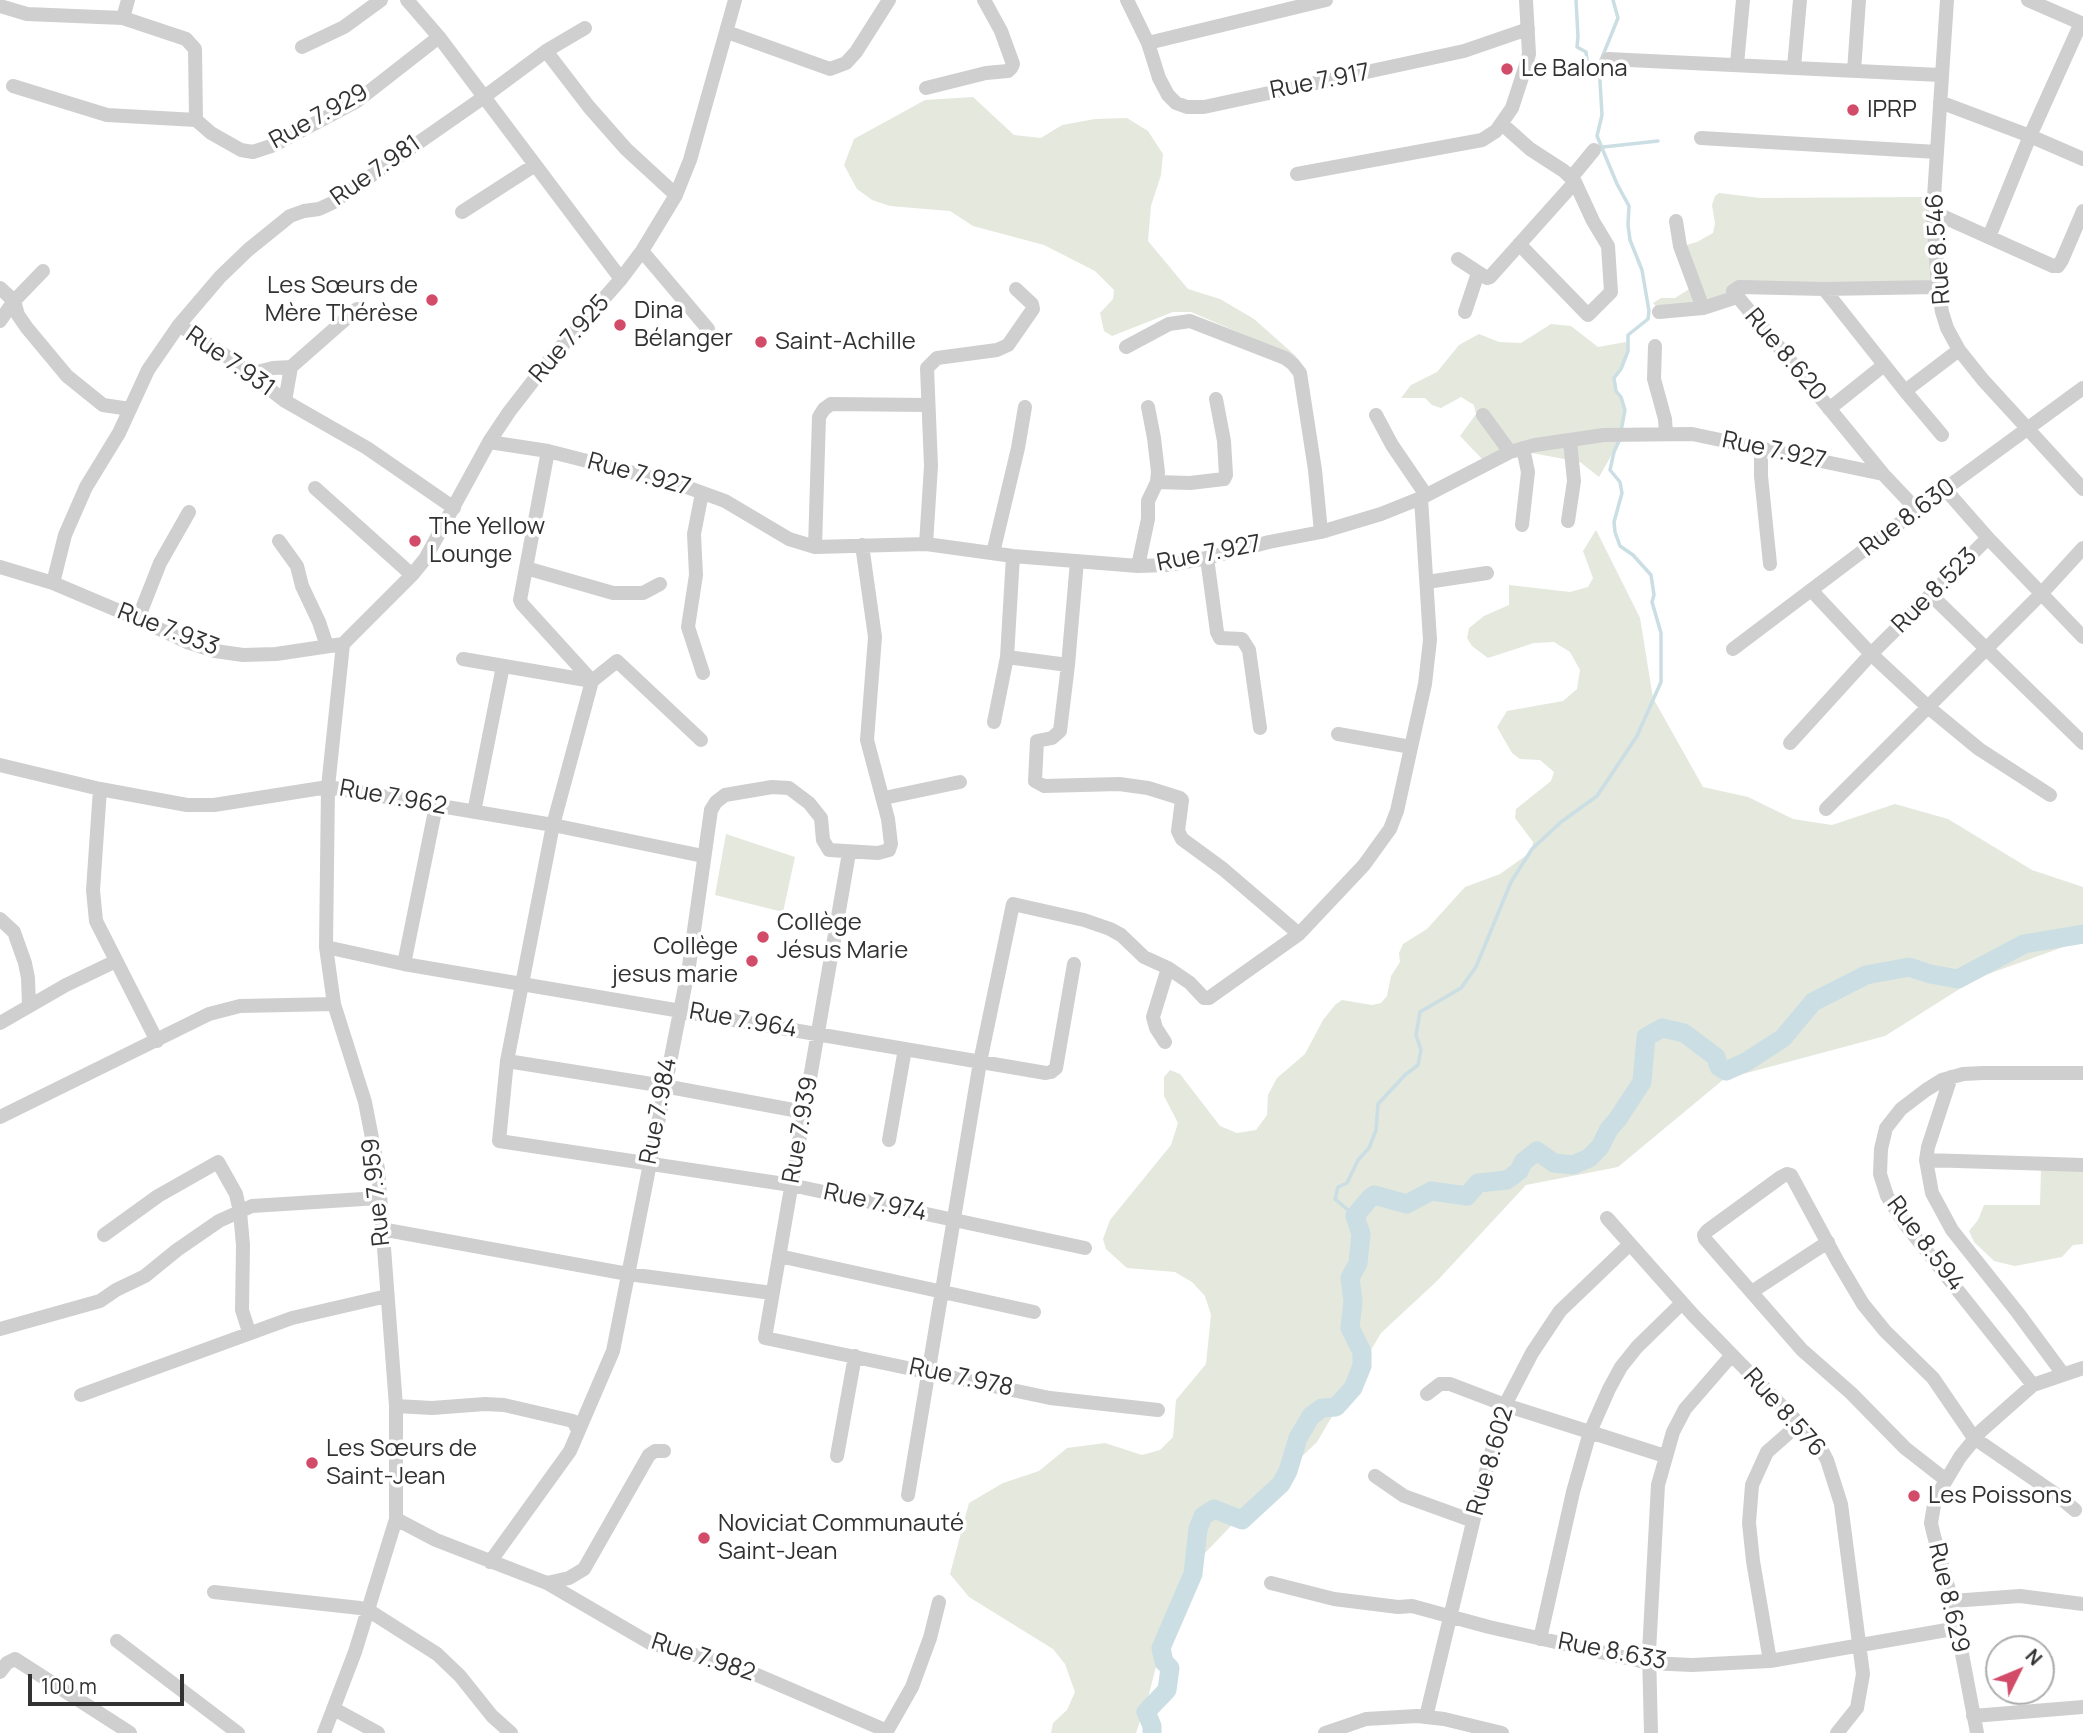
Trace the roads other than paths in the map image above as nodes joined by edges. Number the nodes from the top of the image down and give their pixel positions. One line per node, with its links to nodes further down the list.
1 (29, 0): 17 (street)
2 (128, 0): 18 (street)
3 (381, 0): 25 (street)
4 (407, 0): 23 (street)
5 (735, 0): 22 (street, Rue 7.925)
6 (889, 0): 22 (street)
7 (984, 0): 33 (street)
8 (1127, 0): 24 (street, Rue 7.917)
9 (1326, 0): 24 (street)
10 (1526, 0): 21 (street)
11 (1743, 0): 28 (street)
12 (1800, 0): 29 (street)
13 (1859, 0): 30 (street)
14 (1947, 0): 31 (street, Rue 8.546)
15 (2028, 0): 19 (street)
16 (0, 6): 17 (street)
17 (19, 13): 18 (street)
18 (123, 18): 36 (street)
19 (2082, 23): 38 (street)
20 (585, 28): 26 (street, Rue 7.981)
21 (1528, 29): 24 (street, Rue 7.917); 37 (street)
22 (727, 32): 46 (street, Rue 7.925)
23 (439, 37): 34 (street); 36 (street, Rue 7.929)
24 (1148, 43)
25 (302, 47)
26 (546, 51): 34 (street, Rue 7.981); 46 (street)
27 (1608, 59): 28 (street)
28 (1737, 64): 29 (street)
29 (1794, 67): 30 (street)
30 (1854, 71): 31 (street)
31 (1940, 75): 35 (street, Rue 8.546)
32 (13, 86): 36 (street)
33 (926, 88)
34 (484, 97): 43 (street); 69 (street, Rue 7.981)
35 (1940, 102): 38 (street); 41 (street, Rue 8.546)
36 (196, 120)
37 (1502, 124): 44 (street); 45 (street)
38 (2030, 136): 42 (street); 51 (street)
39 (1701, 138): 41 (street)
40 (1594, 149): 45 (street)
41 (1937, 152): 49 (street, Rue 8.546)
42 (2083, 159)
43 (535, 166): 48 (street); 57 (street)
44 (1297, 174)
45 (1573, 180): 52 (street); 52 (street)
46 (676, 195): 53 (street, Rue 7.925)
47 (2083, 211): 51 (street)
48 (462, 212)
49 (1933, 212): 51 (street); 58 (street, Rue 8.546)
50 (1676, 221): 64 (street)
51 (1989, 237)
52 (1519, 244): 56 (street)
53 (642, 251): 57 (street, Rue 7.925); 70 (street)
54 (1458, 259): 56 (street)
55 (43, 271): 63 (street)
56 (1478, 272): 66 (street)
57 (621, 279): 92 (street, Rue 7.925)
58 (1938, 287): 61 (street, Rue 8.620); 73 (street, Rue 8.546)
59 (0, 288): 63 (street)
60 (1016, 289): 81 (street)
61 (1824, 289): 62 (street, Rue 8.620); 74 (street)
62 (1737, 297): 64 (street); 85 (street, Rue 8.620)
63 (14, 300): 68 (street); 84 (street)
64 (1703, 307): 67 (street)
65 (357, 309): 75 (street)
66 (1465, 312)
67 (1658, 312)
68 (0, 321)
69 (179, 325): 76 (street, Rue 7.931); 84 (street, Rue 7.931)
70 (708, 329)
71 (1655, 346): 89 (street)
72 (1126, 347): 108 (street)
73 (1959, 350): 78 (street); 88 (street, Rue 8.546)
74 (1884, 365): 78 (street); 85 (street)
75 (291, 367): 76 (street); 80 (street)
76 (249, 374): 80 (street, Rue 7.931)
77 (2083, 388): 88 (street, Rue 8.630)
78 (1905, 391): 90 (street)
79 (1216, 399): 97 (street)
80 (285, 401): 103 (street, Rue 7.931)
81 (927, 405): 111 (street); 113 (street)
82 (1025, 407): 115 (street)
83 (1148, 407): 97 (street)
84 (130, 409): 126 (street, Rue 7.931)
85 (1829, 409): 96 (street, Rue 8.620)
86 (1376, 415): 102 (street)
87 (1483, 415): 94 (street)
88 (2028, 427): 99 (street, Rue 8.630); 100 (street, Rue 8.546)
89 (1666, 434): 91 (street, Rue 7.927); 93 (street, Rue 7.927)
90 (1942, 435)
91 (1570, 441): 94 (street, Rue 7.927); 106 (street)
92 (489, 442): 95 (street, Rue 7.927); 103 (street, Rue 7.925)
93 (1760, 449): 96 (street, Rue 7.927); 119 (street)
94 (1516, 450): 102 (street, Rue 7.927); 107 (street)
95 (548, 452): 101 (street, Rue 7.927); 122 (street)
96 (1883, 474): 104 (street, Rue 8.620)
97 (1157, 482): 120 (street)
98 (315, 488): 124 (street)
99 (1945, 489): 104 (street, Rue 8.630); 109 (street)
100 (2083, 489)
101 (702, 493): 113 (street, Rue 7.927); 142 (street)
102 (1424, 496): 108 (street, Rue 7.927); 125 (street)
103 (454, 508): 124 (street, Rue 7.925)
104 (1917, 511): 128 (street, Rue 8.630)
105 (189, 512): 131 (street)
106 (1568, 521)
107 (1521, 525)
108 (1321, 531): 117 (street, Rue 7.927)
109 (1989, 538): 129 (street, Rue 8.523); 130 (street, Rue 8.523)
110 (279, 541): 134 (street)
111 (926, 544): 112 (street, Rue 7.927); 115 (street, Rue 7.927)
112 (862, 545): 113 (street, Rue 7.927); 157 (street)
113 (816, 547)
114 (2083, 548): 129 (street)
115 (993, 553): 116 (street, Rue 7.927)
116 (1013, 555): 118 (street, Rue 7.927); 138 (street)
117 (1207, 558): 120 (street, Rue 7.927); 146 (street)
118 (1077, 561): 120 (street, Rue 7.927); 140 (street)
119 (1770, 565)
120 (1138, 566)
121 (0, 567): 126 (street, Rue 7.933)
122 (526, 568): 127 (street); 143 (street)
123 (1487, 573): 125 (street)
124 (412, 576): 133 (street, Rue 7.925)
125 (1427, 582): 151 (street)
126 (53, 583): 131 (street, Rue 7.933)
127 (660, 584)
128 (1811, 590): 136 (street, Rue 8.630); 137 (street)
129 (2040, 594): 132 (street, Rue 8.523); 135 (street)
130 (1931, 595): 135 (street); 137 (street, Rue 8.523)
131 (138, 619): 134 (street, Rue 7.933)
132 (2083, 637)
133 (343, 644): 134 (street, Rue 7.933); 154 (street, Rue 7.959)
134 (327, 646)
135 (1986, 648): 144 (street); 150 (street)
136 (1733, 649)
137 (1871, 654): 144 (street); 149 (street, Rue 8.523)
138 (1007, 657): 140 (street); 145 (street)
139 (463, 659): 141 (street)
140 (1068, 665): 165 (street)
141 (503, 666): 143 (street); 160 (street)
142 (703, 673)
143 (592, 681): 148 (street); 161 (street)
144 (1927, 707): 156 (street); 159 (street)
145 (994, 722)
146 (1260, 727)
147 (1338, 734): 151 (street)
148 (701, 740)
149 (1790, 743)
150 (2083, 743)
151 (1411, 747): 165 (street)
152 (0, 765): 155 (street, Rue 7.962)
153 (960, 782): 157 (street)
154 (328, 787): 155 (street, Rue 7.962); 158 (street, Rue 7.962); 166 (street, Rue 7.959)
155 (100, 789): 167 (street)
156 (2050, 795)
157 (884, 799): 162 (street)
158 (436, 806): 160 (street, Rue 7.962); 168 (street)
159 (1826, 809)
160 (474, 812): 161 (street, Rue 7.962)
161 (553, 825): 163 (street, Rue 7.962); 171 (street)
162 (849, 853): 163 (street, Rue 7.984); 176 (street, Rue 7.939)
163 (704, 856): 174 (street, Rue 7.984)
164 (0, 919): 173 (street)
165 (1298, 934): 170 (street)
166 (326, 947): 168 (street, Rue 7.964); 172 (street, Rue 7.959)
167 (116, 961): 173 (street); 177 (street)
168 (404, 964): 171 (street, Rue 7.964)
169 (1074, 964): 181 (street, Rue 7.964)
170 (1168, 968): 178 (street); 181 (street)
171 (521, 985): 174 (street, Rue 7.964); 180 (street)
172 (334, 1004): 177 (street); 192 (street, Rue 7.959)
173 (29, 1006): 175 (street)
174 (680, 1010): 176 (street, Rue 7.964); 184 (street, Rue 7.984)
175 (0, 1023)
176 (817, 1034): 179 (street, Rue 7.964); 185 (street, Rue 7.939)
177 (157, 1041): 186 (street)
178 (1165, 1042)
179 (905, 1049): 181 (street, Rue 7.964); 187 (street)
180 (508, 1061): 184 (street); 189 (street, Rue 7.974)
181 (980, 1062): 195 (street)
182 (2083, 1073): 183 (street, Rue 8.594)
183 (1951, 1077): 188 (street); 217 (street, Rue 8.594)
184 (664, 1086): 185 (street); 189 (street, Rue 7.984)
185 (804, 1112): 191 (street, Rue 7.939)
186 (0, 1117)
187 (890, 1140)
188 (1926, 1160): 190 (street); 216 (street)
189 (649, 1165): 191 (street, Rue 7.974); 202 (street, Rue 7.984)
190 (2083, 1165)
191 (791, 1185): 195 (street, Rue 7.974); 201 (street, Rue 7.939)
192 (379, 1198): 193 (street); 196 (street, Rue 7.959)
193 (240, 1212): 197 (street); 209 (street); 210 (street)
194 (1607, 1218): 199 (street, Rue 8.576)
195 (953, 1220): 200 (street, Rue 7.974); 203 (street)
196 (381, 1229): 202 (street); 206 (street, Rue 7.959)
197 (104, 1235)
198 (1828, 1242): 204 (street); 204 (street); 226 (street)
199 (1630, 1244): 207 (street, Rue 8.576); 220 (street, Rue 8.602)
200 (1085, 1248)
201 (779, 1256): 203 (street); 205 (street, Rue 7.939)
202 (628, 1274): 205 (street); 224 (street, Rue 7.984)
203 (942, 1291): 208 (street); 215 (street)
204 (1753, 1291): 231 (street)
205 (772, 1293): 211 (street, Rue 7.939)
206 (387, 1296): 210 (street); 221 (street, Rue 7.959)
207 (1682, 1303): 213 (street, Rue 8.576); 225 (street)
208 (1034, 1312)
209 (0, 1329)
210 (249, 1332): 219 (street)
211 (765, 1338): 212 (street, Rue 7.978)
212 (855, 1356): 215 (street, Rue 7.978); 229 (street)
213 (1731, 1356): 223 (street, Rue 8.576); 228 (street)
214 (2083, 1368): 216 (street, Rue 8.629)
215 (929, 1371): 222 (street, Rue 7.978); 232 (street)
216 (2063, 1374): 217 (street, Rue 8.629)
217 (2033, 1385): 226 (street, Rue 8.629)
218 (1427, 1394): 220 (street)
219 (81, 1395)
220 (1505, 1405): 225 (street); 235 (street, Rue 8.602)
221 (396, 1406): 224 (street); 234 (street, Rue 7.959)
222 (1158, 1410)
223 (1800, 1424): 248 (street, Rue 8.576); 249 (street)
224 (578, 1430): 236 (street, Rue 7.984)
225 (1590, 1432): 228 (street); 246 (street)
226 (1974, 1438): 231 (street, Rue 8.629); 233 (street)
227 (664, 1451): 237 (street)
228 (1665, 1456): 250 (street)
229 (837, 1457)
230 (1375, 1476): 235 (street)
231 (1945, 1480): 240 (street, Rue 8.629)
232 (908, 1495)
233 (2075, 1510)
234 (396, 1519): 236 (street, Rue 7.982); 243 (street, Rue 7.959)
235 (1473, 1521): 244 (street, Rue 8.602)
236 (491, 1562): 237 (street, Rue 7.982)
237 (547, 1583): 241 (street, Rue 7.982)
238 (1271, 1583): 244 (street, Rue 8.633)
239 (214, 1592): 243 (street)
240 (1952, 1601): 242 (street); 245 (street, Rue 8.629)
241 (939, 1602)
242 (2083, 1604)
243 (369, 1611): 253 (street, Rue 7.959); 260 (street)
244 (1451, 1617): 246 (street, Rue 8.633); 255 (street, Rue 8.602)
245 (1958, 1628): 248 (street, Rue 8.633); 254 (street, Rue 8.629)
246 (1540, 1639): 250 (street, Rue 8.633)
247 (117, 1641): 257 (street)
248 (1859, 1646): 249 (street, Rue 8.633); 264 (street, Rue 8.576)
249 (1770, 1661): 250 (street, Rue 8.633)
250 (1649, 1663): 263 (street)
251 (0, 1672): 256 (street)
252 (2083, 1707): 254 (street)
253 (334, 1709): 258 (street, Rue 7.959); 259 (street)
254 (1973, 1716): 265 (street, Rue 8.629)
255 (1426, 1717): 261 (street); 262 (street)
256 (130, 1733)
257 (238, 1733)
258 (324, 1733)
259 (378, 1733)
260 (511, 1733)
261 (1325, 1733)
262 (1502, 1733)
263 (1651, 1733)
264 (1837, 1733)
265 (1977, 1733)

